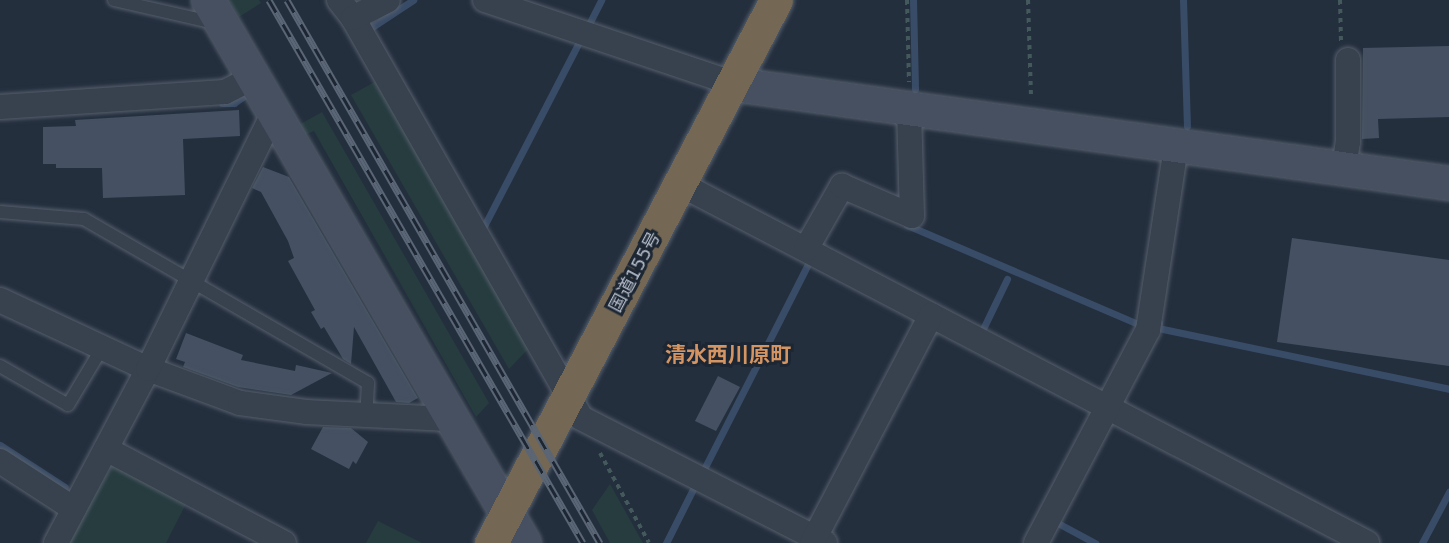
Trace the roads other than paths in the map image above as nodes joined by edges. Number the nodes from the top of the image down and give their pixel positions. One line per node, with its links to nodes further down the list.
1 (114, 0): 6 (lane)
2 (388, 0): 5 (street)
3 (486, 0): 9 (street)
4 (776, 0): 9 (highway, 国道155号)
5 (346, 9): 25 (street)
6 (215, 12): 8 (street)
7 (1348, 60): 14 (street)
8 (252, 78): 10 (street); 12 (street)
9 (734, 84): 11 (street); 16 (highway, 国道155号)
10 (0, 107)
11 (909, 109): 13 (street); 18 (street)
12 (273, 114): 19 (street); 28 (street)
13 (1176, 146): 14 (street); 26 (street)
14 (1344, 169): 15 (street)
15 (1449, 183)
16 (682, 185): 18 (street); 25 (highway, 国道155号)
17 (0, 212): 19 (lane)
18 (806, 249): 21 (street)
19 (191, 281): 24 (street); 27 (lane)
20 (0, 300): 22 (street)
21 (931, 315): 26 (street); 33 (street)
22 (102, 348): 23 (lane); 24 (street)
23 (0, 366)
24 (148, 369): 27 (street); 29 (street)
25 (575, 406): 32 (highway, 国道155号); 33 (street)
26 (1107, 408): 38 (street); 39 (street)
27 (366, 416): 28 (street)
28 (452, 419): 32 (street)
29 (106, 449): 31 (street); 35 (street)
30 (0, 461): 31 (street)
31 (74, 509): 34 (street)
32 (507, 512): 36 (highway, 国道155号); 37 (street)
33 (817, 541)
34 (56, 543)
35 (284, 543)
36 (491, 543)
37 (524, 543)
38 (1036, 543)
39 (1367, 543)

